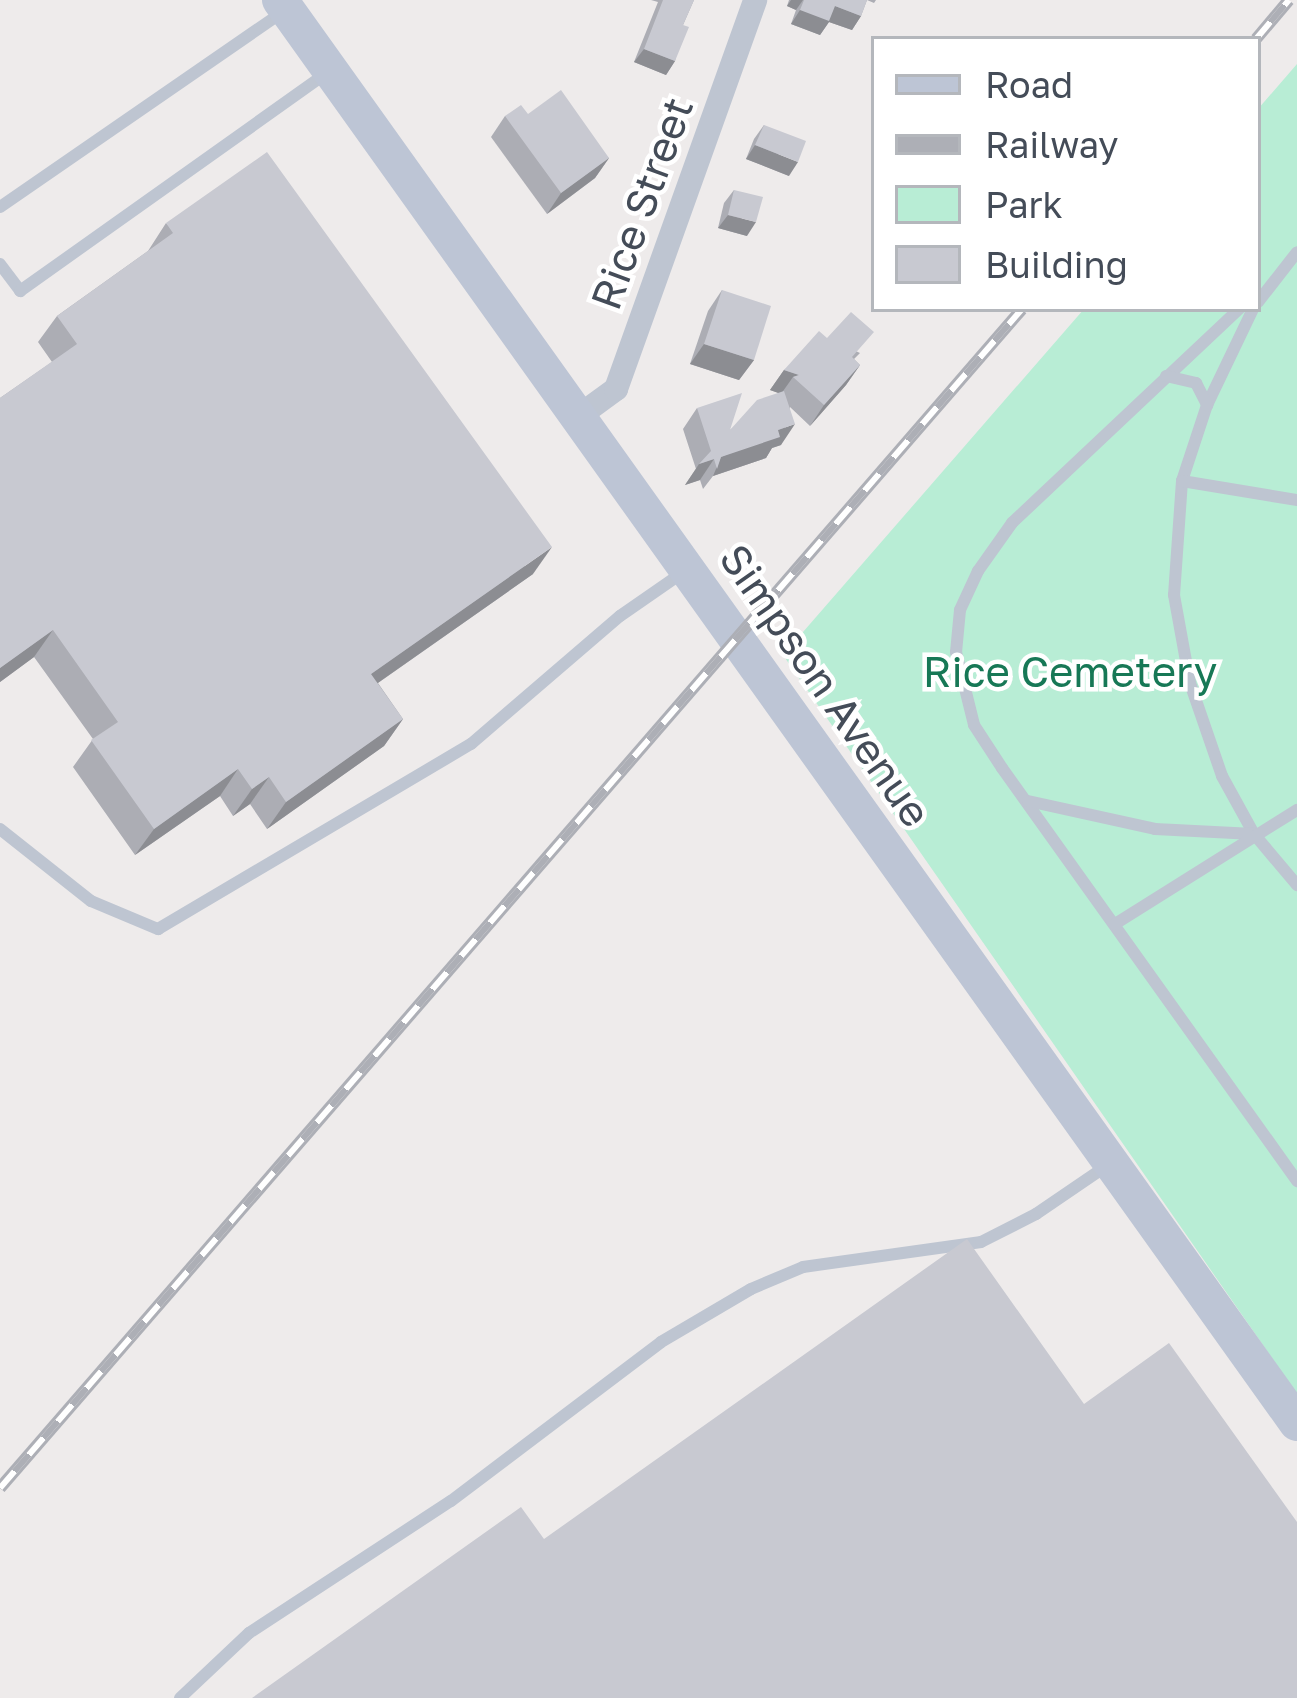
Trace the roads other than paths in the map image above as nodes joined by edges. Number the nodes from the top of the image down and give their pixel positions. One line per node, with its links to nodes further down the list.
1 (755, 0): 14 (street, Rice Street)
2 (289, 3): 3 (street, Simpson Avenue); 4 (lane)
3 (330, 70): 6 (lane); 14 (street, Simpson Avenue)
4 (0, 207)
5 (1297, 252): 7 (lane)
6 (0, 264)
7 (1279, 272): 8 (lane); 9 (lane)
8 (1261, 288)
9 (1261, 298)
10 (1236, 312): 12 (lane)
11 (1253, 312): 13 (lane)
12 (1166, 376): 13 (lane); 18 (lane)
13 (1207, 405): 15 (lane)
14 (579, 416): 17 (street, Simpson Avenue)
15 (1181, 481): 16 (lane); 21 (lane)
16 (1297, 500)
17 (688, 568): 20 (lane); 24 (street, Simpson Avenue)
18 (1027, 801): 21 (lane); 23 (lane)
19 (1297, 810): 21 (lane)
20 (0, 829)
21 (1255, 834): 22 (lane); 23 (lane)
22 (1297, 885)
23 (1114, 924): 25 (lane)
24 (1112, 1163): 26 (street, Simpson Avenue); 27 (lane)
25 (1297, 1181)
26 (1297, 1424)
27 (180, 1698)

